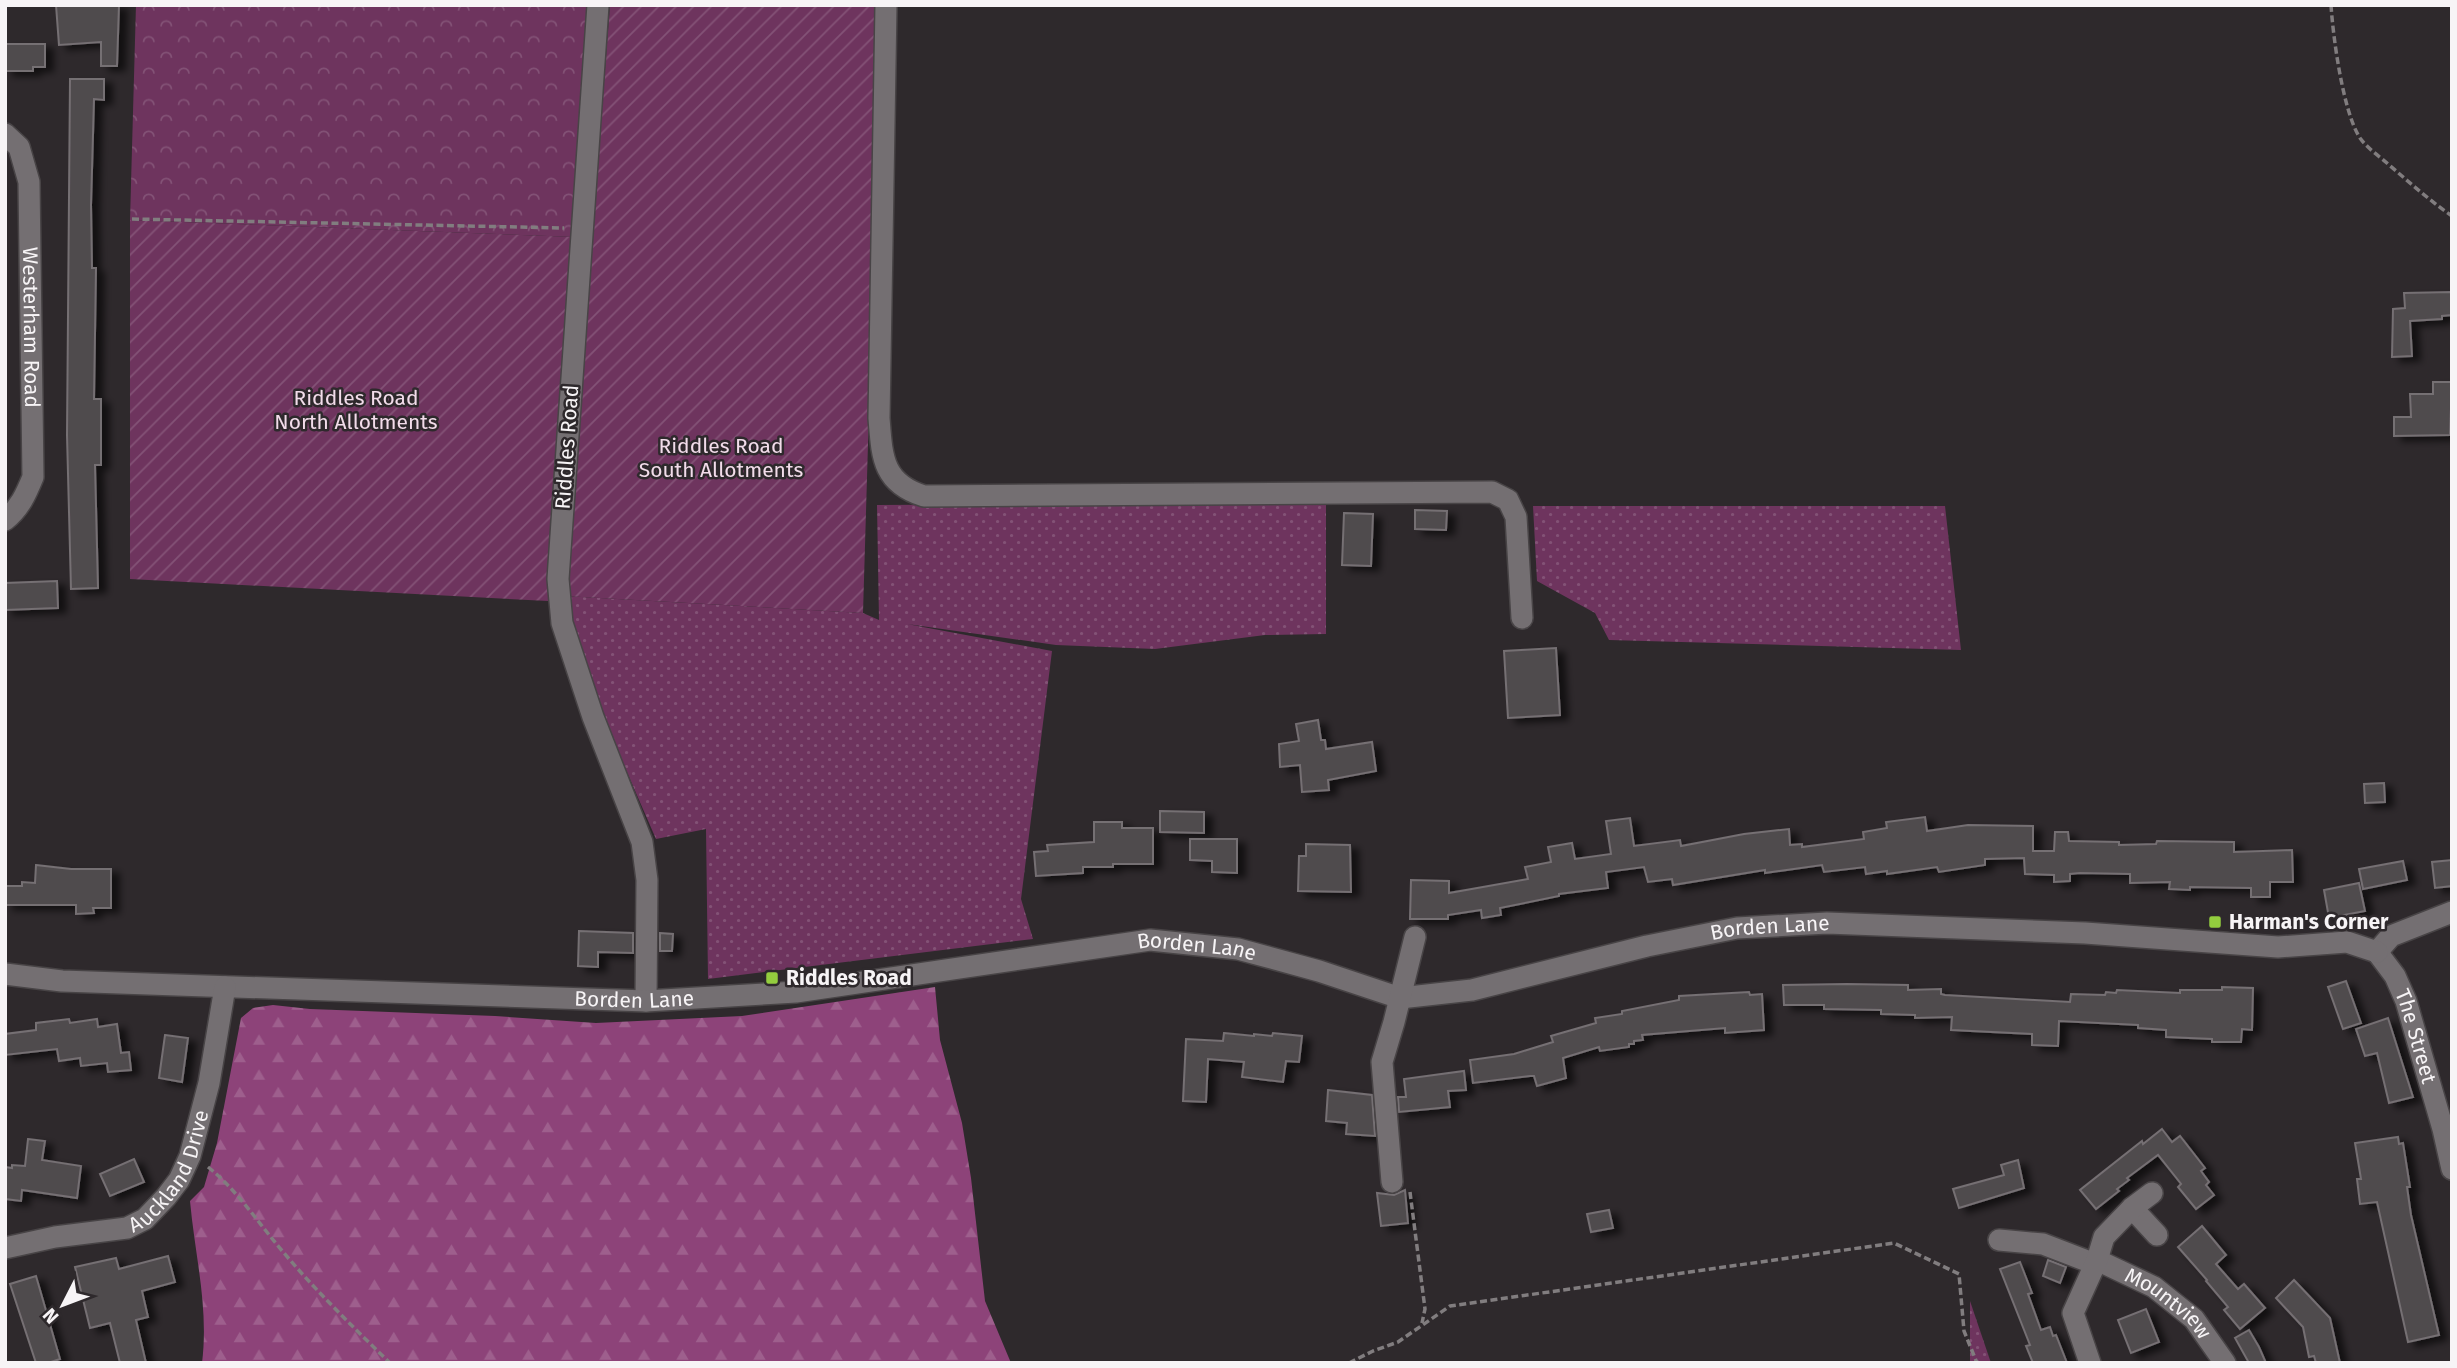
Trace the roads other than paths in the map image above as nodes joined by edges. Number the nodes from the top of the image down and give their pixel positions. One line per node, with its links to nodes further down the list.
1 (598, 5): 12 (street, Riddles Road)
2 (886, 5): 5 (street)
3 (5, 134): 4 (street, Westerham Road)
4 (5, 520)
5 (1522, 618)
6 (2452, 912): 8 (street)
7 (1415, 937): 11 (street)
8 (2377, 952): 11 (street, Borden Lane); 13 (street, The Street)
9 (5, 974): 10 (street, Borden Lane)
10 (225, 987): 12 (street, Borden Lane); 20 (street, Auckland Drive)
11 (1400, 998): 12 (street, Borden Lane); 15 (street)
12 (646, 1002)
13 (2447, 1127): 14 (street, The Street)
14 (2452, 1169)
15 (1392, 1182)
16 (2152, 1193): 17 (street, Mountview)
17 (2133, 1208): 18 (street); 21 (street, Mountview)
18 (2157, 1235)
19 (1999, 1240): 21 (street)
20 (5, 1248)
21 (2096, 1262): 22 (street, Mountview); 23 (street, Mountview)
22 (2090, 1363)
23 (2225, 1363)

